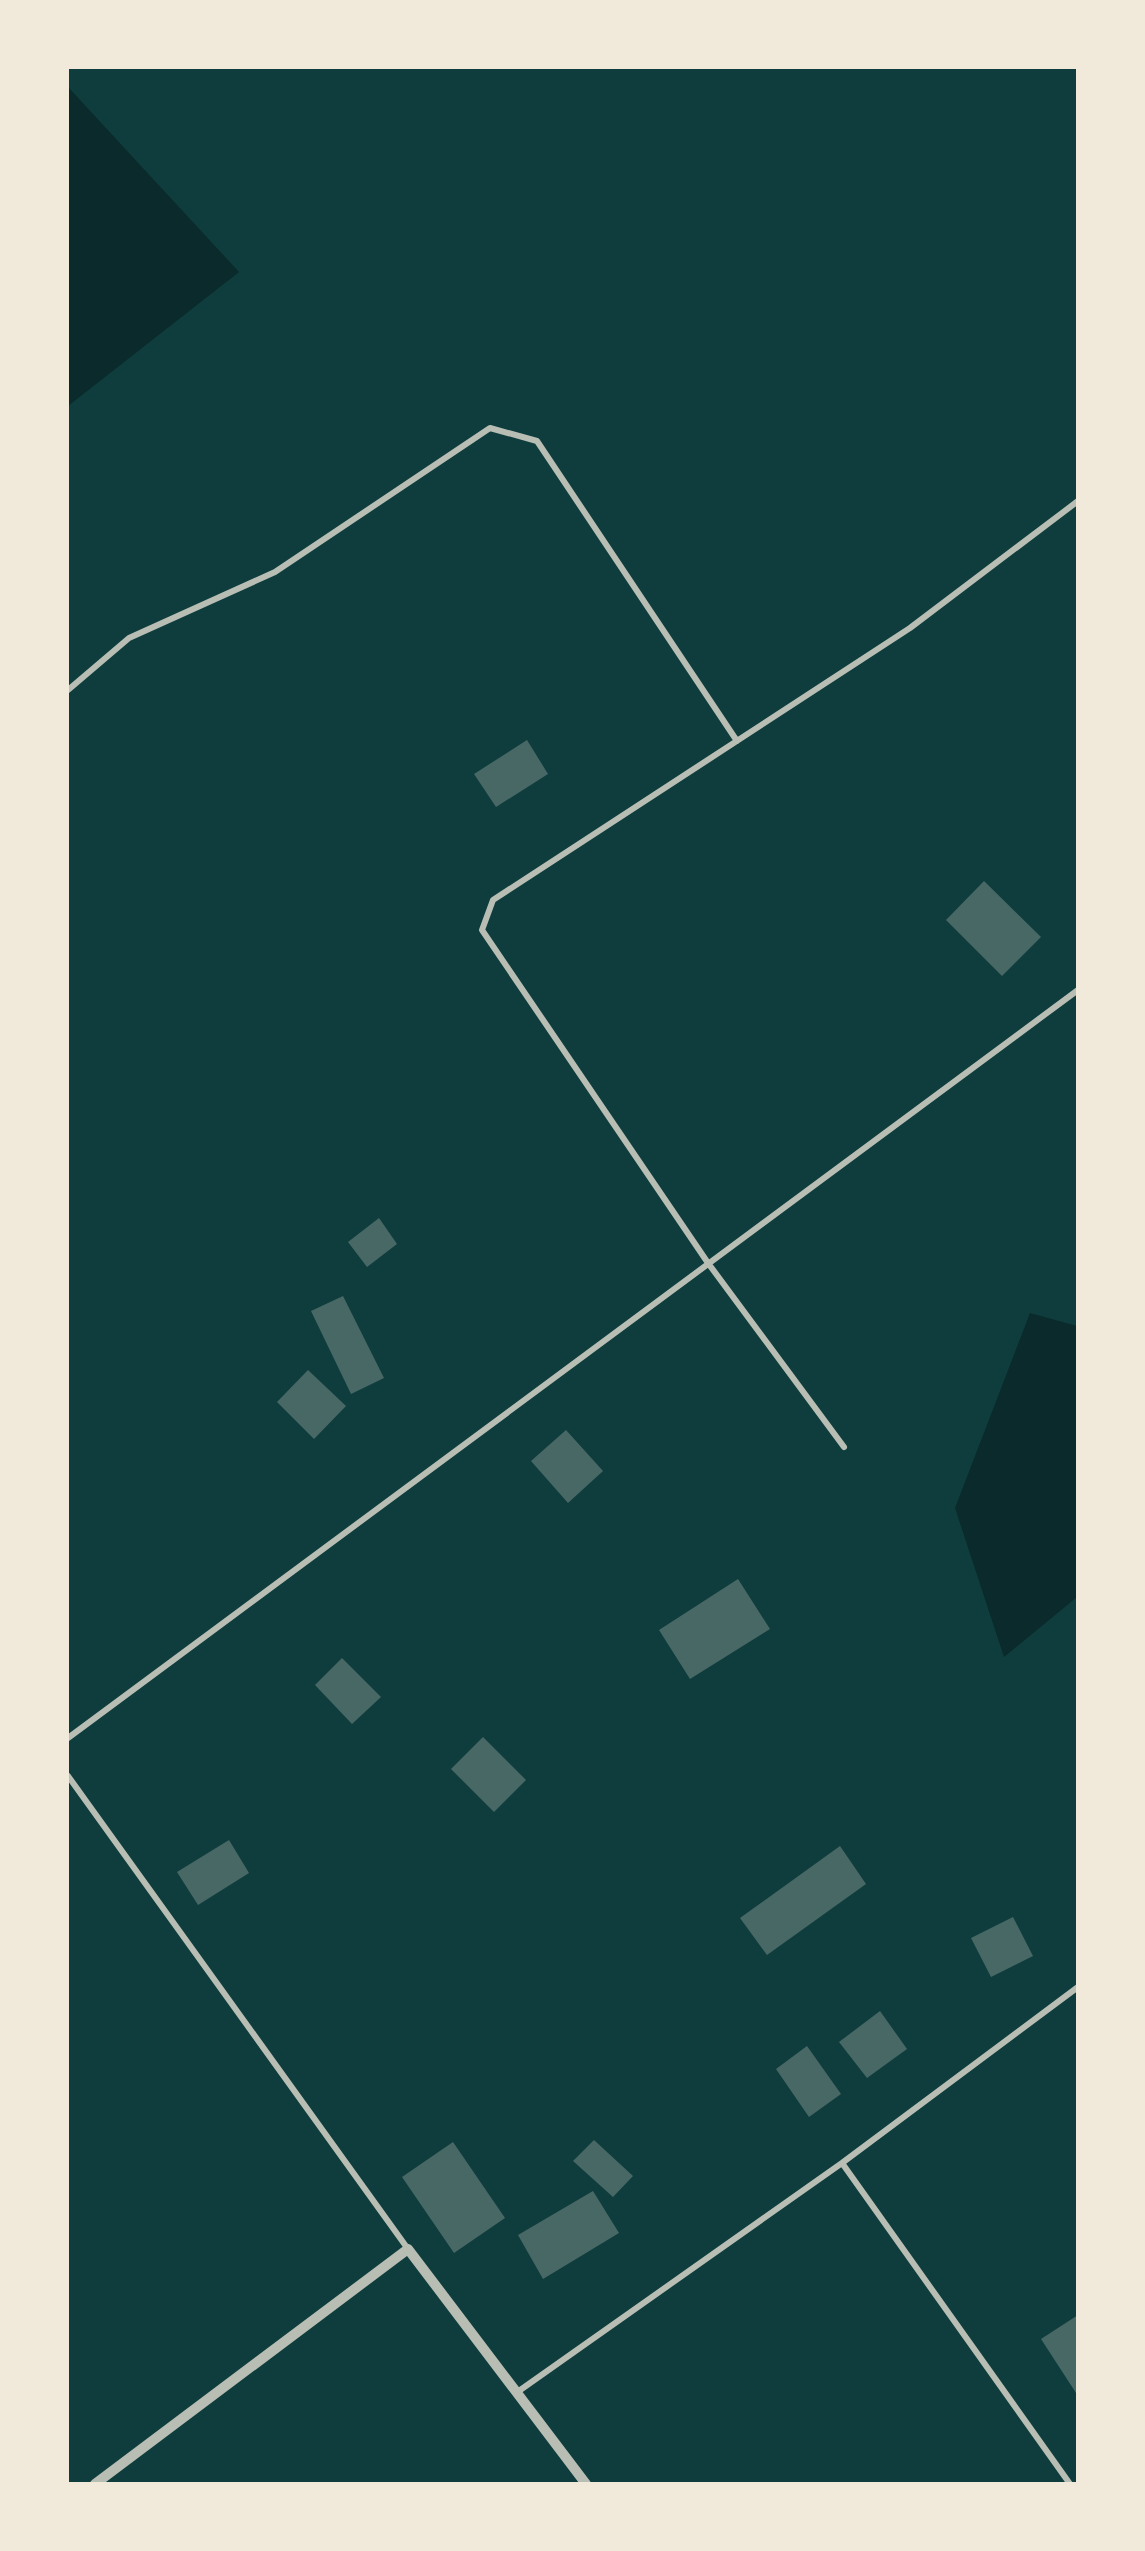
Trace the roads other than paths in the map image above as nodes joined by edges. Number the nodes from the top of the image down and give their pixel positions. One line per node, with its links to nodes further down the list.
1 (1077, 501): 3 (street)
2 (68, 690): 3 (street)
3 (737, 741): 5 (street)
4 (1077, 990): 5 (street)
5 (708, 1263): 6 (street); 7 (street)
6 (844, 1447)
7 (68, 1738)
8 (68, 1776): 11 (street)
9 (1077, 1987): 10 (street)
10 (842, 2163): 12 (street); 15 (street)
11 (408, 2249): 12 (street); 13 (street)
12 (516, 2393): 14 (street)
13 (95, 2484)
14 (586, 2484)
15 (1070, 2484)

